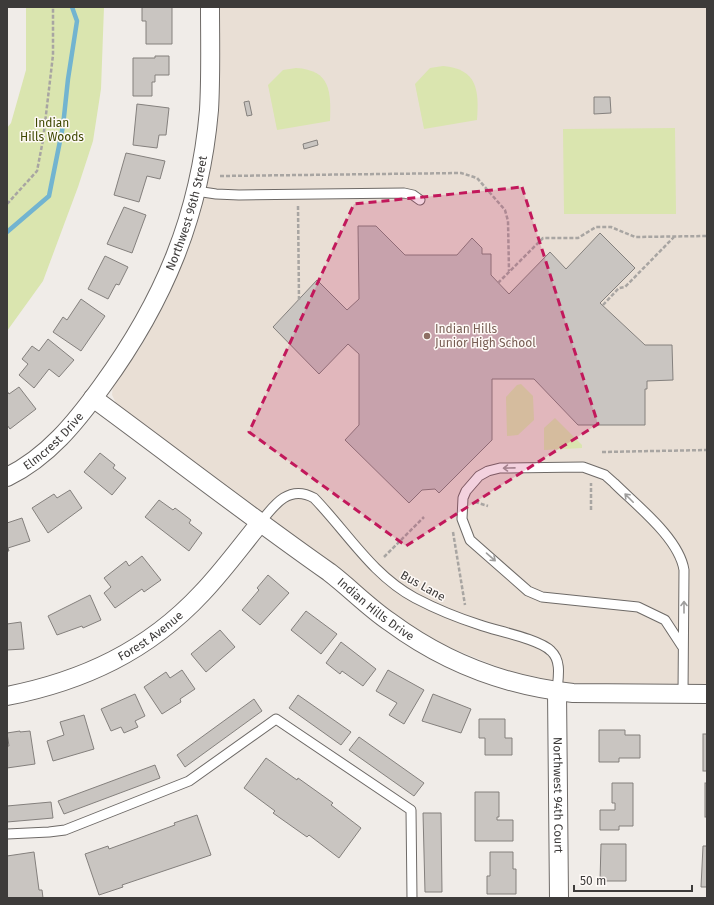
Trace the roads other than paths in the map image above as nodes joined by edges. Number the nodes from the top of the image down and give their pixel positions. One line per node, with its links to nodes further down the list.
1 (210, 7): 2 (street, Northwest 96th Street)
2 (196, 191): 3 (lane); 4 (street, Northwest 96th Street)
3 (420, 200)
4 (93, 398): 5 (street, Elmcrest Drive); 6 (street, Indian Hills Drive)
5 (7, 477)
6 (260, 523): 8 (street, Indian Hills Drive); 8 (lane, Bus Lane); 11 (street, Forest Avenue)
7 (682, 646): 7 (lane, one-way to 7); 9 (lane)
8 (557, 691): 9 (street, Indian Hills Drive); 14 (street, Northwest 94th Court)
9 (683, 693): 10 (street, Indian Hills Drive)
10 (707, 694)
11 (7, 696)
12 (7, 834): 13 (lane)
13 (412, 898)
14 (559, 898)

